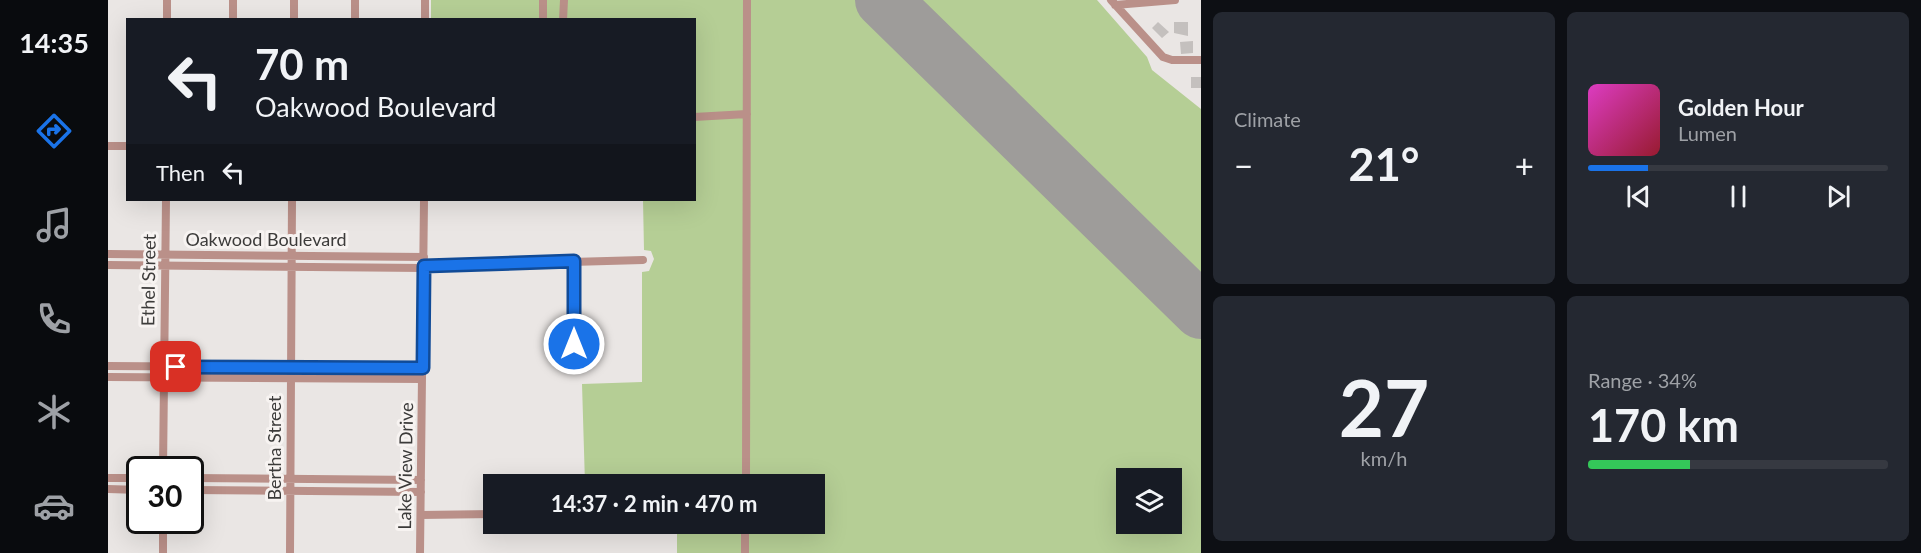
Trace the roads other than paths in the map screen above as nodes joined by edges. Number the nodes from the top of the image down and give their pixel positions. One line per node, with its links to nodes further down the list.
1 (167, 0): 11 (street)
2 (233, 0): 12 (street)
3 (294, 0): 13 (street)
4 (355, 0): 14 (street)
5 (424, 0): 15 (street)
6 (543, 0): 16 (street)
7 (564, 0): 17 (street)
8 (747, 0): 19 (street)
9 (1175, 0): 10 (street)
10 (1113, 2): 18 (street)
11 (167, 18)
12 (233, 18)
13 (294, 18)
14 (355, 18)
15 (425, 18)
16 (543, 18)
17 (563, 18)
18 (1201, 60)
19 (747, 114): 20 (street); 46 (street)
20 (696, 117)
21 (108, 146): 22 (street)
22 (126, 146)
23 (166, 201): 27 (street, Ethel Street)
24 (292, 201): 28 (street, Bertha Street)
25 (424, 201): 29 (street, Lake View Drive)
26 (108, 254): 27 (street, Oakwood Boulevard)
27 (165, 255): 28 (street, Oakwood Boulevard); 33 (street, Ethel Street)
28 (292, 256): 29 (street, Oakwood Boulevard); 34 (street, Bertha Street)
29 (424, 256): 35 (street, Lake View Drive)
30 (643, 260): 31 (street, Oakwood Boulevard)
31 (574, 261): 35 (street, Oakwood Boulevard); 36 (street)
32 (108, 265): 33 (street, Oakwood Boulevard)
33 (165, 266): 34 (street, Oakwood Boulevard); 38 (street, Ethel Street)
34 (291, 267): 35 (street, Oakwood Boulevard); 39 (street, Bertha Street)
35 (424, 267): 40 (street, Lake View Drive)
36 (574, 344)
37 (108, 366): 38 (street)
38 (164, 367): 39 (street); 42 (street, Ethel Street)
39 (291, 368): 40 (street); 43 (street, Bertha Street)
40 (423, 368): 44 (street, Lake View Drive)
41 (108, 377): 42 (street)
42 (164, 377): 43 (street); 45 (street, Ethel Street)
43 (291, 378): 44 (street); 50 (street, Bertha Street)
44 (422, 379): 51 (street, Lake View Drive)
45 (163, 456)
46 (746, 474)
47 (108, 478): 48 (street)
48 (126, 478)
49 (204, 478): 50 (street)
50 (290, 479): 51 (street); 55 (street, Bertha Street)
51 (422, 480): 56 (street, Lake View Drive)
52 (108, 489): 53 (street)
53 (126, 490)
54 (204, 490): 55 (street)
55 (290, 491): 56 (street); 62 (street, Bertha Street)
56 (421, 492): 58 (street, Lake View Drive)
57 (483, 514): 58 (street)
58 (421, 515): 63 (street, Lake View Drive)
59 (163, 534): 61 (street)
60 (745, 534): 64 (street)
61 (163, 553)
62 (290, 553)
63 (420, 553)
64 (745, 553)

